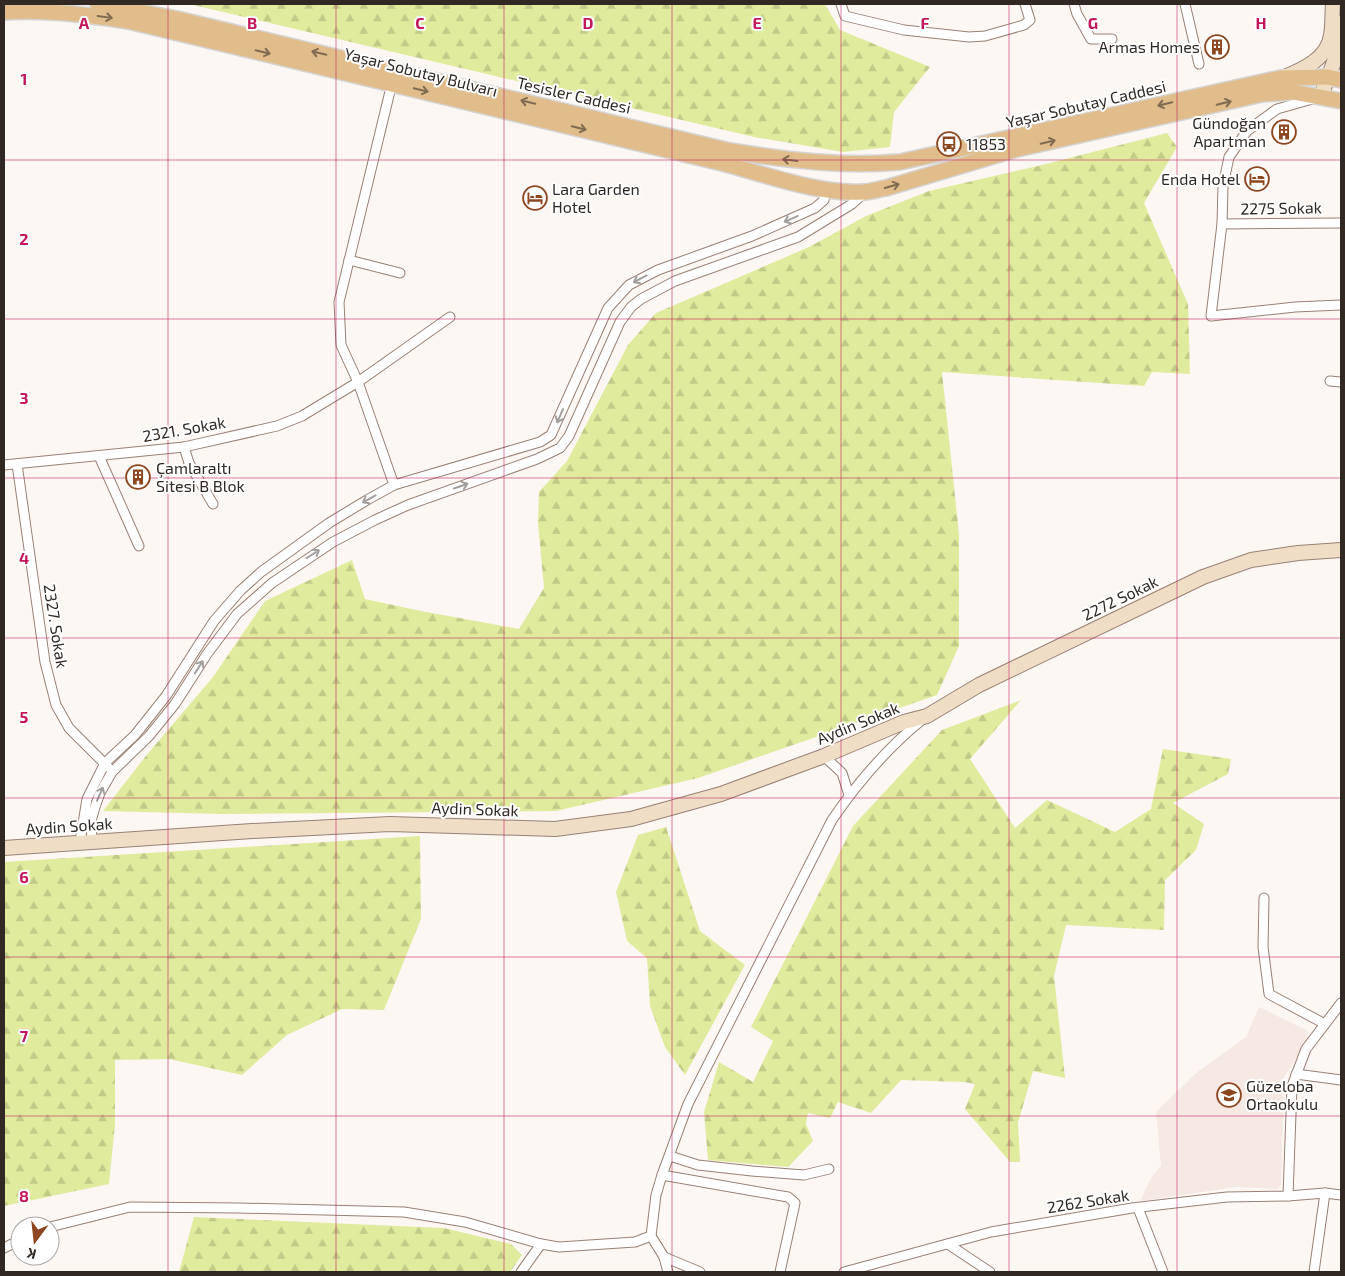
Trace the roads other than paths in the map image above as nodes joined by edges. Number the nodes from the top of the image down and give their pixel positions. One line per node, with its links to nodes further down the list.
1 (98, 4): 16 (main road, Tesisler Caddesi, one-way to 1)
2 (842, 4): 3 (street)
3 (1025, 4)
4 (1074, 4): 9 (street)
5 (1185, 4): 10 (street)
6 (1336, 4): 7 (street); 11 (street); 12 (street)
7 (1341, 10)
8 (4, 12): 13 (main road, Yaşar Sobutay Bulvarı, one-way to 13)
9 (1112, 38)
10 (1199, 64)
11 (1281, 78): 12 (main road, Yaşar Sobutay Caddesi); 17 (main road, Yaşar Sobutay Caddesi, one-way to 17)
12 (1334, 78): 14 (street)
13 (392, 83): 18 (main road, Yaşar Sobutay Bulvarı, one-way to 18); 22 (street)
14 (1321, 96): 15 (main road, Yaşar Sobutay Bulvarı); 19 (main road, Yaşar Sobutay Bulvarı, one-way to 14); 21 (street)
15 (1341, 101)
16 (838, 164): 17 (main road, Yaşar Sobutay Caddesi); 18 (main road)
17 (863, 165): 19 (main road)
18 (826, 190): 19 (main road, Yaşar Sobutay Bulvarı); 33 (street, one-way to 33)
19 (865, 192): 40 (street, one-way to 19)
20 (1341, 223): 21 (street, 2275 Sokak)
21 (1222, 224): 24 (street)
22 (349, 260): 23 (street); 27 (street)
23 (400, 273)
24 (1341, 305)
25 (450, 317): 27 (street, 2321. Sokak)
26 (1330, 381): 28 (street)
27 (358, 382): 29 (street, 2321. Sokak); 33 (street)
28 (1341, 382)
29 (184, 447): 30 (street, 2321. Sokak); 34 (street)
30 (99, 456): 31 (street, 2321. Sokak); 35 (street)
31 (17, 464): 32 (street, 2321. Sokak); 39 (street, 2327. Sokak)
32 (4, 465)
33 (394, 486): 39 (street, one-way to 39)
34 (213, 504)
35 (138, 546)
36 (1341, 550): 37 (street, 2272 Sokak)
37 (927, 716): 38 (street, Aydin Sokak); 41 (street)
38 (824, 756): 41 (street); 42 (street, Aydin Sokak)
39 (105, 763): 40 (street, 2327. Sokak); 42 (street)
40 (112, 772): 42 (street, one-way to 40)
41 (849, 794): 49 (street)
42 (86, 842): 43 (street, Aydin Sokak)
43 (4, 848)
44 (1264, 898): 46 (street)
45 (1341, 1003): 46 (street)
46 (1325, 1024): 47 (street)
47 (1296, 1074): 48 (street); 54 (street)
48 (1341, 1080)
49 (670, 1156): 50 (street); 51 (street)
50 (830, 1169)
51 (662, 1175): 57 (street); 64 (street)
52 (1325, 1193): 53 (street, 2262 Sokak); 54 (street, 2262 Sokak); 68 (street)
53 (1341, 1195)
54 (1288, 1196): 55 (street, 2262 Sokak)
55 (1138, 1208): 59 (street, 2262 Sokak); 67 (street)
56 (60, 1224): 58 (street)
57 (651, 1236): 58 (street); 60 (street)
58 (541, 1244): 61 (street)
59 (948, 1244): 65 (street, 2262 Sokak); 66 (street)
60 (664, 1257): 62 (street); 63 (street)
61 (521, 1272)
62 (668, 1272)
63 (700, 1272)
64 (780, 1272)
65 (844, 1272)
66 (990, 1272)
67 (1163, 1272)
68 (1314, 1272)

